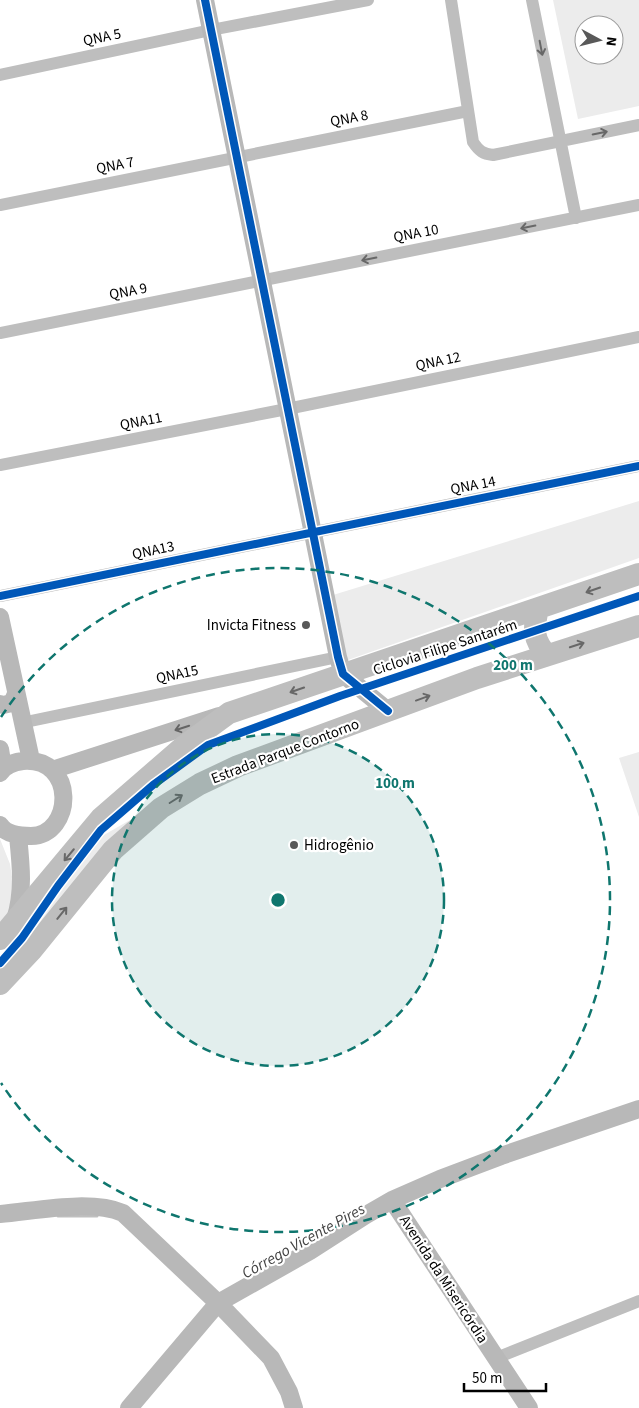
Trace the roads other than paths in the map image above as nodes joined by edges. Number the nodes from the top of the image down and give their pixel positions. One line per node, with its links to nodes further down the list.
1 (205, 0): 5 (street)
2 (368, 0): 5 (street, QNA 5)
3 (451, 0): 7 (street)
4 (532, 0): 9 (street, one-way to 9)
5 (211, 30): 6 (street, QNA 5); 10 (street)
6 (0, 75)
7 (468, 111): 9 (street); 10 (street, QNA 8)
8 (639, 125): 9 (street, one-way to 8)
9 (560, 141): 13 (street)
10 (236, 157): 11 (street, QNA 7); 14 (street)
11 (0, 204)
12 (639, 205): 13 (street, QNA 10)
13 (576, 218): 14 (street, QNA 10, one-way to 14)
14 (262, 280): 15 (street, QNA 9); 17 (street)
15 (0, 333)
16 (639, 337): 17 (street, QNA 12)
17 (288, 409): 18 (street, QNA11); 20 (street)
18 (0, 465)
19 (638, 466): 20 (street, QNA 14)
20 (312, 532): 22 (street, QNA13); 27 (street)
21 (639, 574): 23 (highway, one-way to 23)
22 (0, 596)
23 (538, 609): 26 (highway); 27 (highway)
24 (0, 617): 28 (street)
25 (639, 626): 26 (highway, Estrada Parque Contorno, one-way to 25)
26 (547, 655): 30 (highway, Estrada Parque Contorno, one-way to 26)
27 (341, 666): 30 (street); 31 (highway, one-way to 31); 32 (street, QNA15)
28 (16, 694): 29 (street); 32 (street)
29 (0, 704)
30 (388, 711): 41 (highway, Estrada Parque Contorno, one-way to 30)
31 (229, 713): 36 (street, one-way to 36); 39 (highway, one-way to 39)
32 (22, 723): 34 (street)
33 (0, 749): 35 (street)
34 (31, 760): 35 (street); 36 (street)
35 (1, 770)
36 (52, 770): 38 (street)
37 (0, 825): 38 (street)
38 (18, 836): 39 (street)
39 (14, 921): 40 (highway)
40 (0, 939)
41 (32, 952): 42 (highway, Estrada Parque Contorno); 43 (highway)
42 (0, 984)
43 (0, 992)
44 (639, 1109): 45 (street)
45 (397, 1206): 48 (street); 49 (street, Avenida da Misericórdia)
46 (0, 1214): 48 (street)
47 (639, 1302): 49 (street)
48 (218, 1303): 50 (street); 51 (street)
49 (496, 1358): 52 (street, Avenida da Misericórdia)
50 (129, 1408)
51 (294, 1408)
52 (529, 1408)

